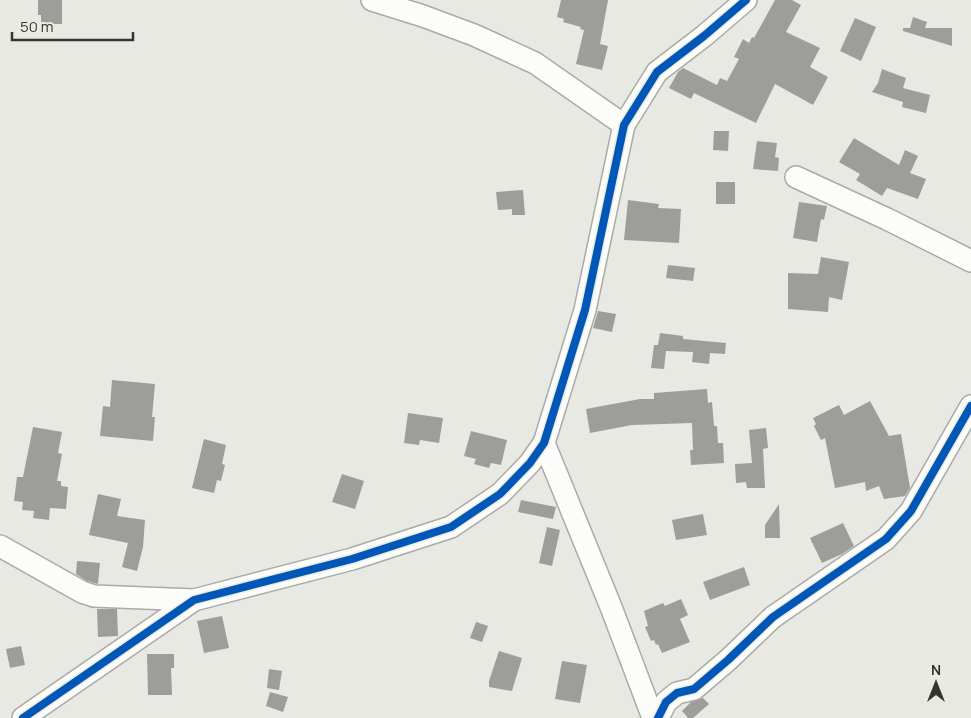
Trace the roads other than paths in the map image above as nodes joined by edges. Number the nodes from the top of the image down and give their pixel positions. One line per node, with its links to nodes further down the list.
1 (372, 0): 3 (street)
2 (746, 0): 3 (street)
3 (624, 125): 7 (street)
4 (796, 178): 5 (street)
5 (971, 261)
6 (971, 406): 12 (street)
7 (544, 444): 9 (street); 11 (street)
8 (0, 546): 9 (street)
9 (194, 600): 10 (street)
10 (23, 718)
11 (653, 718)
12 (658, 718)

